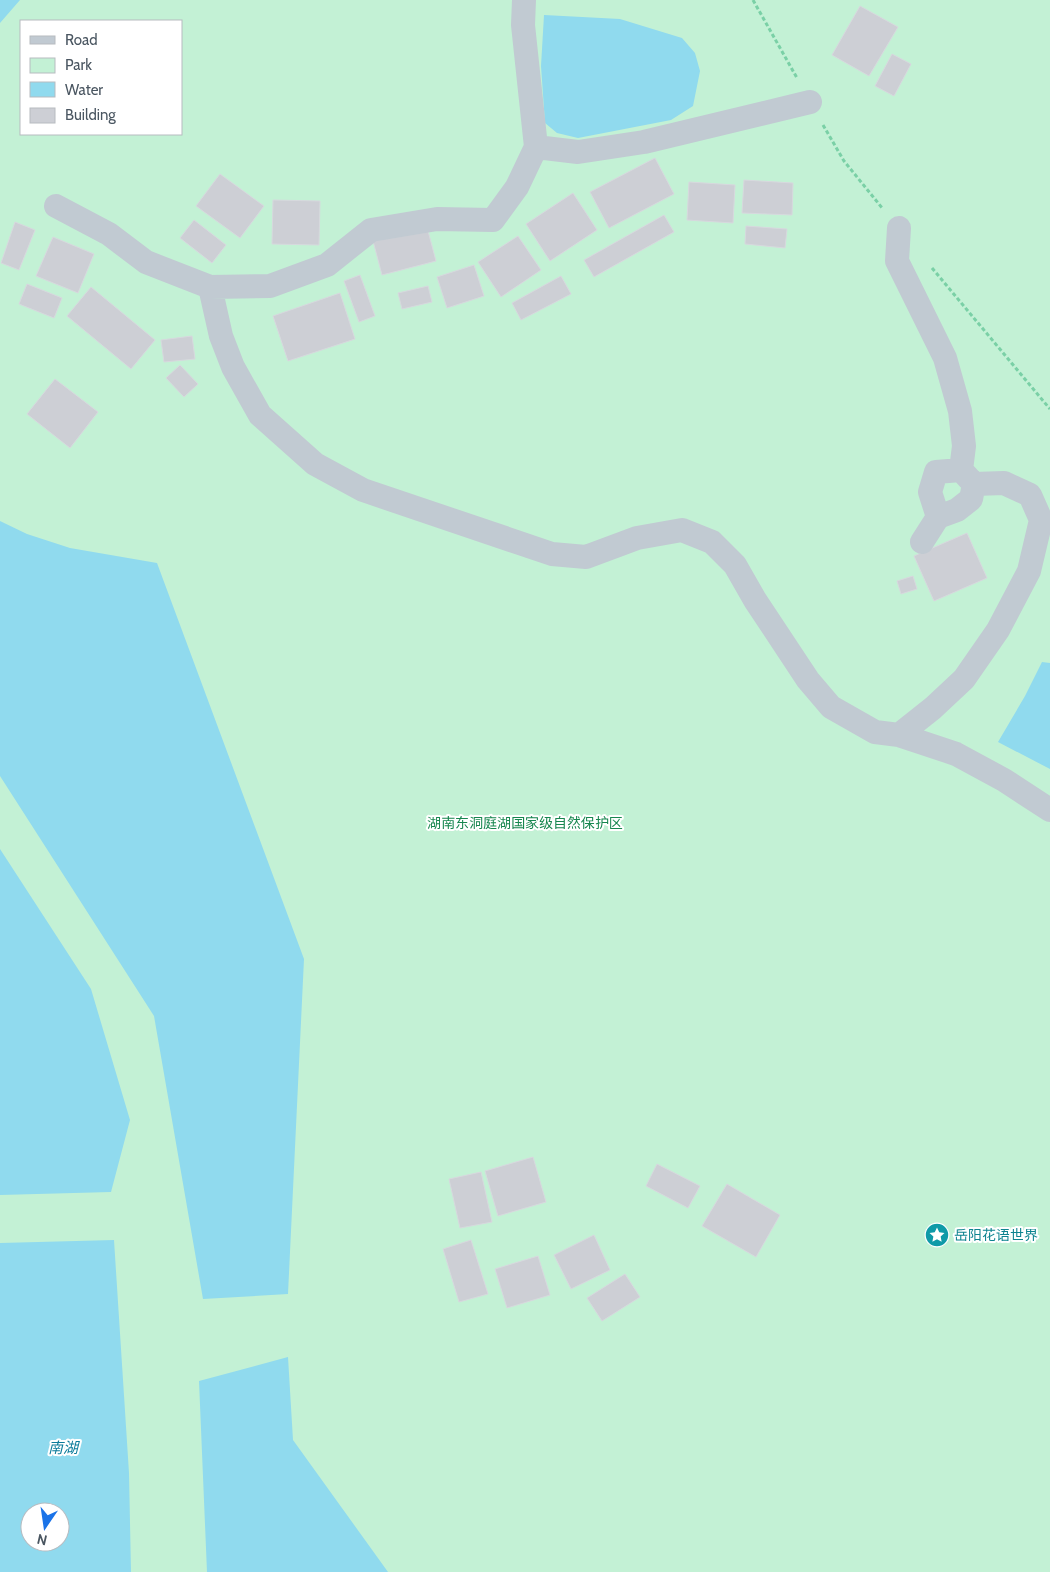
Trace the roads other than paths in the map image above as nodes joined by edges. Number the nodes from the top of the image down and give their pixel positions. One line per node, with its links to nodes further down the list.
1 (524, 0): 3 (street)
2 (810, 102): 3 (street)
3 (536, 147): 6 (street)
4 (56, 206): 6 (street)
5 (899, 228): 7 (street)
6 (210, 287): 10 (street)
7 (967, 477): 8 (street); 8 (street); 10 (street)
8 (938, 517): 9 (street)
9 (922, 542)
10 (899, 735): 11 (street)
11 (1050, 810)

